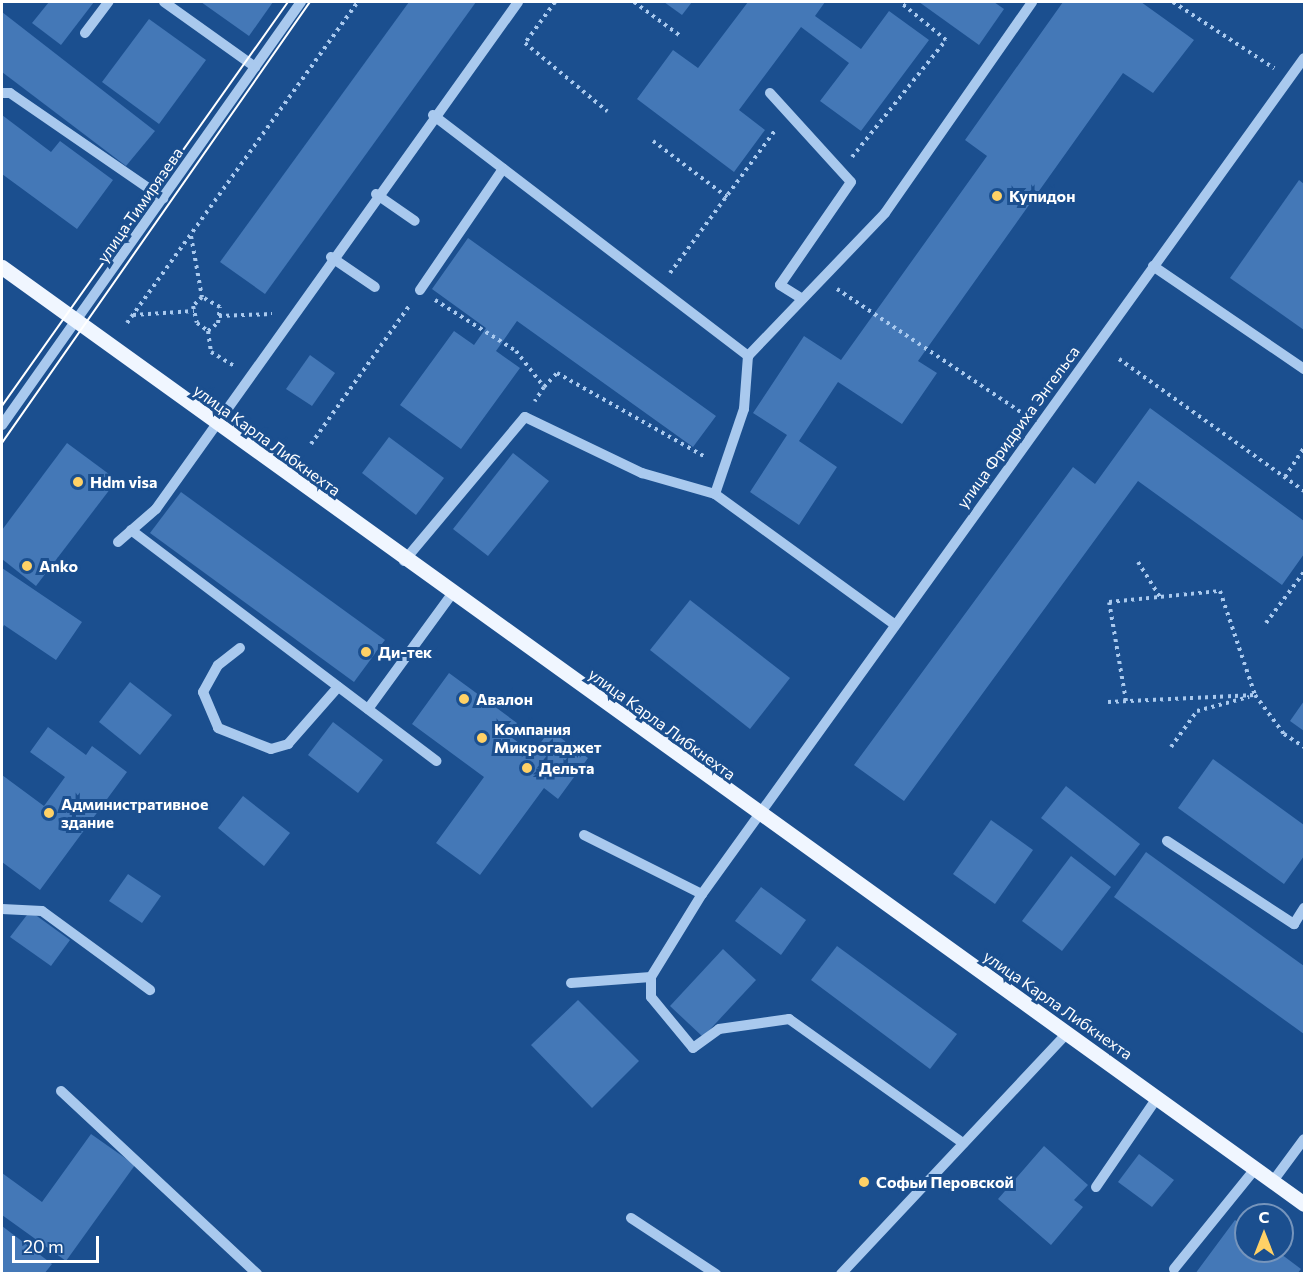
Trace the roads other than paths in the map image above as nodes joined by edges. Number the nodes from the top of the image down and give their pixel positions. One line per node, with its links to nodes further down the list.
1 (108, 2): 6 (street)
2 (164, 2): 8 (street)
3 (301, 2): 8 (street, улица Тимирязева)
4 (518, 2): 11 (street)
5 (1032, 2): 21 (street)
6 (85, 33)
7 (1305, 58): 17 (street, улица Фридриха Энгельса)
8 (255, 66): 14 (street, улица Тимирязева)
9 (2, 93): 14 (street)
10 (770, 93): 21 (street)
11 (433, 115): 12 (street); 13 (street)
12 (503, 169): 20 (street); 23 (street)
13 (376, 194): 15 (street); 16 (street)
14 (163, 198): 22 (street, улица Тимирязева)
15 (415, 221)
16 (332, 257): 19 (street); 25 (street)
17 (1153, 266): 24 (street); 32 (street, улица Фридриха Энгельса)
18 (2, 267): 22 (main road, улица Карла Либкнехта)
19 (375, 287)
20 (420, 290)
21 (802, 299): 23 (street)
22 (75, 324): 25 (main road, улица Карла Либкнехта); 26 (street, улица Тимирязева)
23 (747, 356): 27 (street)
24 (1305, 369)
25 (212, 423): 28 (street); 30 (main road, улица Карла Либкнехта)
26 (2, 425)
27 (715, 494): 30 (street); 32 (street)
28 (131, 530): 29 (street); 34 (street)
29 (118, 542)
30 (404, 561): 31 (main road, улица Карла Либкнехта)
31 (451, 595): 35 (street); 37 (main road, улица Карла Либкнехта)
32 (894, 624): 37 (street, улица Фридриха Энгельса)
33 (240, 648): 34 (street)
34 (338, 687): 35 (street)
35 (368, 709): 36 (street)
36 (436, 761)
37 (756, 814): 40 (street, улица Фридриха Энгельса); 46 (main road, улица Карла Либкнехта)
38 (584, 835): 40 (street)
39 (1167, 841): 41 (street)
40 (702, 894): 43 (street, улица Фридриха Энгельса)
41 (1305, 908)
42 (2, 909): 45 (street)
43 (651, 977): 44 (street); 50 (street)
44 (571, 983)
45 (150, 990)
46 (1067, 1033): 48 (main road, улица Карла Либкнехта); 50 (street)
47 (61, 1091): 57 (street)
48 (1157, 1098): 51 (main road, улица Карла Либкнехта); 53 (street)
49 (1305, 1139): 52 (street)
50 (963, 1143): 59 (street)
51 (1255, 1169): 52 (main road, улица Карла Либкнехта); 56 (street)
52 (1273, 1181): 54 (main road, улица Карла Либкнехта)
53 (1096, 1186)
54 (1305, 1204)
55 (631, 1218): 58 (street)
56 (1174, 1269)
57 (257, 1274)
58 (716, 1274)
59 (841, 1274)

